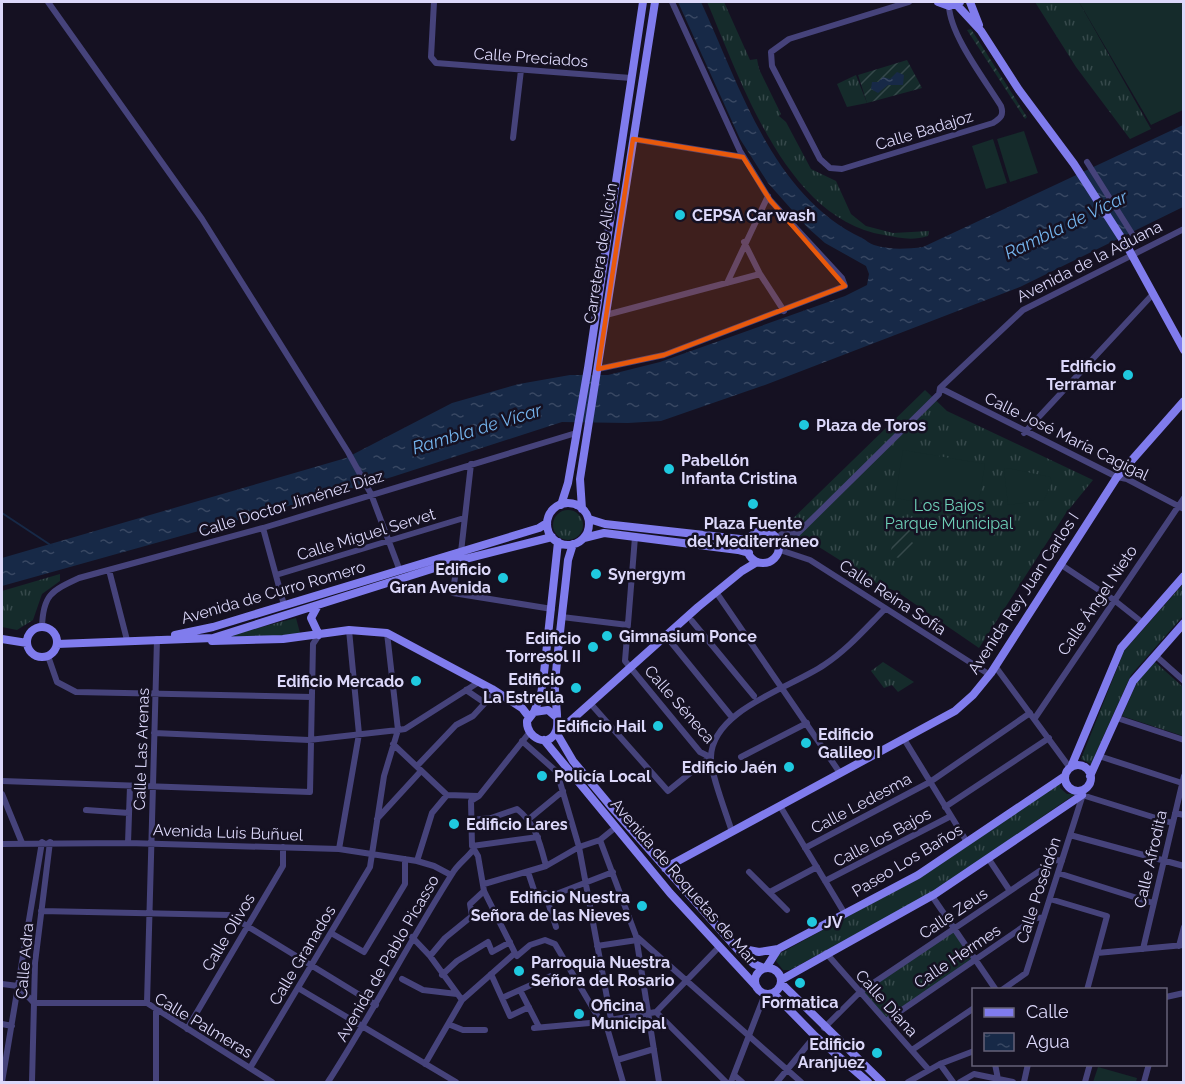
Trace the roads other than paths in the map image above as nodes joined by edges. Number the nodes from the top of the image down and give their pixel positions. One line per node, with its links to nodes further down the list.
1 (48, 2): 35 (street)
2 (434, 2): 11 (street, Calle Preciados)
3 (642, 2): 12 (street, Carretera de Alicún)
4 (655, 2): 14 (street, Carretera de Alicún)
5 (672, 2): 15 (street)
6 (909, 2): 9 (street, Calle Badajoz)
7 (938, 2): 9 (street)
8 (970, 2): 10 (street)
9 (955, 4): 10 (street)
10 (981, 31): 21 (street)
11 (520, 70): 12 (street, Calle Preciados); 13 (street)
12 (631, 78): 28 (street, Carretera de Alicún)
13 (513, 138)
14 (633, 139): 15 (street); 26 (street, Carretera de Alicún)
15 (743, 157): 17 (street)
16 (1087, 162): 19 (street)
17 (768, 196): 20 (street); 25 (street)
18 (1183, 231): 21 (street, Avenida de la Aduana)
19 (1136, 240)
20 (744, 242): 22 (street); 23 (street)
21 (1131, 254): 24 (street); 29 (street, Avenida de la Aduana)
22 (760, 274): 23 (street); 25 (street)
23 (727, 283): 26 (street)
24 (1153, 294): 27 (street); 32 (street)
25 (784, 311): 28 (street)
26 (606, 315): 28 (street, Carretera de Alicún)
27 (1184, 350)
28 (593, 368): 31 (street, Carretera de Alicún); 39 (street, Carretera de Alicún)
29 (940, 388): 32 (street, Calle José María Cagigal); 46 (street, Avenida de la Aduana)
30 (1184, 401): 34 (street, Avenida Rey Juan Carlos I)
31 (577, 431): 33 (street, Calle Doctor Jiménez Díaz); 37 (street, Carretera de Alicún)
32 (1024, 433): 34 (street, Calle José María Cagigal)
33 (471, 464): 35 (street, Calle Doctor Jiménez Díaz); 40 (street)
34 (1117, 477): 38 (street, Calle José María Cagigal); 54 (street, Avenida Rey Juan Carlos I)
35 (369, 491): 43 (street, Calle Doctor Jiménez Díaz); 49 (street)
36 (1184, 498): 38 (street, Calle Ángel Nieto)
37 (561, 504): 39 (street); 42 (street)
38 (1180, 507): 60 (street, Calle Ángel Nieto)
39 (582, 509): 41 (street)
40 (464, 518): 49 (street, Calle Miguel Servet); 52 (street)
41 (589, 519): 45 (street); 48 (street)
42 (547, 523): 47 (street); 52 (street, Avenida de Curro Romero)
43 (263, 528): 55 (street, Calle Doctor Jiménez Díaz); 57 (street)
44 (635, 537): 45 (street); 53 (street); 69 (street)
45 (584, 538): 50 (street)
46 (777, 538): 48 (street); 51 (street)
47 (555, 540): 50 (street); 52 (street, Avenida de Curro Romero); 63 (street)
48 (749, 540): 53 (street)
49 (389, 541): 56 (street); 57 (street, Calle Miguel Servet)
50 (573, 544): 65 (street)
51 (780, 550): 53 (street); 64 (street, Calle Reina Sofía)
52 (459, 556): 56 (street, Avenida de Curro Romero); 62 (street, Avenida de Curro Romero); 63 (street)
53 (752, 557): 59 (street)
54 (1060, 564): 60 (street); 83 (street, Avenida Rey Juan Carlos I)
55 (110, 570): 70 (street, Calle Doctor Jiménez Díaz); 78 (street)
56 (400, 571): 61 (street, Avenida de Curro Romero)
57 (276, 574): 61 (street)
58 (1184, 576): 67 (street)
59 (716, 592): 74 (street); 88 (street)
60 (1114, 600): 67 (street); 97 (street, Calle Ángel Nieto)
61 (284, 605): 76 (street, Avenida de Curro Romero)
62 (318, 606): 73 (street); 77 (street, Avenida de Curro Romero)
63 (552, 609): 96 (street)
64 (885, 609): 85 (street, Calle Reina Sofía); 88 (street)
65 (562, 617): 69 (street); 98 (street)
66 (693, 621): 92 (street)
67 (1143, 623): 118 (street)
68 (1184, 623): 82 (street)
69 (628, 625): 84 (street)
70 (42, 627): 79 (street); 80 (street)
71 (349, 630): 72 (street); 73 (street); 106 (street)
72 (387, 633): 87 (street); 102 (street)
73 (319, 635): 77 (street); 93 (street)
74 (666, 636): 84 (street); 99 (street)
75 (2, 639): 79 (street)
76 (157, 639): 77 (street, Avenida de Curro Romero); 78 (street); 91 (street, Calle Las Arenas)
77 (188, 639)
78 (127, 640): 80 (street)
79 (27, 643): 81 (street)
80 (57, 644): 81 (street)
81 (48, 656): 91 (street)
82 (1156, 656): 86 (street); 100 (street)
83 (996, 666): 85 (street, Avenida Rey Juan Carlos I); 97 (street)
84 (631, 668): 95 (street); 115 (street, Calle Séneca)
85 (990, 675): 108 (street, Avenida Rey Juan Carlos I)
86 (1184, 681)
87 (479, 682): 89 (street); 90 (street)
88 (784, 689): 99 (street); 101 (street)
89 (466, 690): 94 (street); 102 (street)
90 (496, 691): 94 (street); 96 (street)
91 (156, 694): 93 (street); 104 (street, Calle Las Arenas)
92 (754, 696)
93 (312, 697): 109 (street)
94 (485, 703): 117 (street)
95 (590, 703): 103 (street); 115 (street)
96 (531, 715): 98 (street); 105 (street)
97 (1032, 715): 107 (street); 123 (street, Calle Ledesma)
98 (555, 716): 103 (street)
99 (731, 716): 115 (street)
100 (1116, 718): 111 (street); 114 (street)
101 (807, 723): 116 (street); 119 (street)
102 (398, 730): 106 (street); 113 (street, Calle Granados)
103 (557, 730): 110 (street); 168 (street, Avenida de Roquetas de Mar)
104 (154, 733): 109 (street); 125 (street, Calle Las Arenas)
105 (529, 733): 110 (street); 112 (street)
106 (359, 734): 109 (street); 158 (street)
107 (1049, 738): 118 (street); 132 (street)
108 (903, 739): 119 (street, Avenida Rey Juan Carlos I); 123 (street)
109 (309, 740): 125 (street)
110 (544, 740): 142 (street, Avenida de Roquetas de Mar)
111 (1184, 740)
112 (522, 741): 126 (street); 130 (street)
113 (393, 744): 117 (street); 138 (street, Calle Granados)
114 (1100, 756): 120 (street); 121 (street)
115 (710, 757): 143 (street)
116 (741, 757)
117 (419, 769): 129 (street); 138 (street)
118 (1069, 770): 120 (street); 127 (street); 149 (street, Paseo Los Baños)
119 (840, 773): 131 (street, Avenida Rey Juan Carlos I)
120 (1090, 776): 127 (street)
121 (1183, 779): 135 (street, Calle Afrodita)
122 (2, 781): 124 (street)
123 (930, 782): 132 (street); 157 (street, Calle Ledesma)
124 (130, 786): 125 (street); 134 (street)
125 (153, 786): 152 (street, Calle Las Arenas)
126 (563, 791): 139 (street); 155 (street)
127 (1084, 791): 141 (street); 144 (street, Calle Poseidón); 160 (street)
128 (2, 794): 150 (street)
129 (447, 795): 130 (street); 162 (street)
130 (479, 796): 140 (street)
131 (780, 806): 143 (street, Avenida Rey Juan Carlos I); 157 (street)
132 (945, 807): 137 (street)
133 (86, 810): 134 (street)
134 (129, 813): 151 (street)
135 (1175, 813): 136 (street); 141 (street, Calle Afrodita)
136 (1184, 815)
137 (951, 816): 149 (street); 174 (street, Calle los Bajos)
138 (376, 819): 159 (street, Calle Granados)
139 (529, 819): 140 (street); 145 (street)
140 (471, 820): 156 (street)
141 (1172, 823): 164 (street, Calle Afrodita)
142 (616, 827): 146 (street); 198 (street, Avenida de Roquetas de Mar)
143 (732, 832): 168 (street, Avenida Rey Juan Carlos I)
144 (1070, 835): 163 (street, Calle Poseidón); 164 (street)
145 (538, 837): 156 (street); 165 (street)
146 (600, 840): 155 (street); 170 (street)
147 (42, 842): 148 (street, Avenida Luis Buñuel); 150 (street, Avenida Luis Buñuel); 217 (street, Calle Adra)
148 (50, 842): 151 (street, Avenida Luis Buñuel); 184 (street, Calle Adra)
149 (967, 842): 186 (street, Paseo Los Baños)
150 (22, 843): 153 (street, Avenida Luis Buñuel)
151 (128, 843): 152 (street, Avenida Luis Buñuel)
152 (152, 843): 154 (street, Avenida Luis Buñuel); 185 (street, Calle Las Arenas)
153 (2, 844)
154 (283, 847): 158 (street, Avenida Luis Buñuel); 188 (street, Calle Olivos)
155 (579, 847): 165 (street); 175 (street)
156 (472, 848): 173 (street, Avenida de Pablo Picasso); 176 (street)
157 (805, 848): 166 (street)
158 (339, 849): 159 (street, Avenida Luis Buñuel)
159 (373, 854): 161 (street, Avenida Luis Buñuel); 192 (street, Calle Granados)
160 (988, 858): 177 (street); 179 (street)
161 (405, 859): 162 (street, Avenida Luis Buñuel); 192 (street)
162 (417, 861): 173 (street, Avenida Luis Buñuel)
163 (1062, 861): 172 (street, Calle Poseidón); 177 (street, Calle Zeus)
164 (1163, 861): 167 (street); 182 (street, Calle Afrodita)
165 (546, 866): 169 (street)
166 (817, 867): 174 (street); 178 (street)
167 (1184, 867)
168 (665, 868): 199 (street, Avenida de Roquetas de Mar)
169 (528, 872): 176 (street); 180 (street)
170 (613, 872): 175 (street); 194 (street)
171 (749, 872): 178 (street)
172 (1058, 873): 181 (street, Calle Poseidón); 182 (street)
173 (451, 875): 193 (street, Avenida de Pablo Picasso)
174 (825, 881): 186 (street)
175 (585, 885): 180 (street); 197 (street)
176 (484, 888): 195 (street); 205 (street)
177 (1010, 891): 191 (street, Calle Zeus)
178 (770, 892): 183 (street)
179 (932, 896): 191 (street); 204 (street)
180 (546, 898): 189 (street)
181 (1050, 900): 187 (street, Calle Poseidón); 203 (street)
182 (1153, 903): 201 (street, Calle Afrodita)
183 (787, 910)
184 (42, 911): 185 (street); 230 (street, Calle Adra)
185 (150, 912): 188 (street); 231 (street, Calle Las Arenas)
186 (845, 914): 200 (street, Paseo Los Baños)
187 (1044, 917): 206 (street, Calle Hermes); 220 (street, Calle Poseidón)
188 (248, 926): 207 (street); 245 (street, Calle Olivos)
189 (556, 927)
190 (1184, 927): 196 (street)
191 (954, 928): 206 (street); 223 (street, Calle Zeus)
192 (331, 933): 207 (street, Calle Granados)
193 (412, 937): 205 (street); 232 (street, Avenida de Pablo Picasso)
194 (636, 938): 197 (street); 213 (street); 237 (street)
195 (510, 942): 202 (street); 210 (street)
196 (1181, 945): 201 (street)
197 (597, 946): 239 (street)
198 (719, 947): 213 (street); 216 (street, Avenida de Roquetas de Mar)
199 (736, 947): 200 (street); 208 (street, Avenida de Roquetas de Mar)
200 (778, 949): 208 (street)
201 (1143, 949): 203 (street)
202 (515, 953): 209 (street); 239 (street)
203 (1097, 953): 221 (street)
204 (826, 954): 214 (street); 223 (street, Calle Diana)
205 (430, 956): 210 (street)
206 (976, 960): 219 (street); 238 (street, Calle Hermes)
207 (311, 966): 218 (street, Calle Granados); 232 (street)
208 (765, 968): 214 (street); 216 (street)
209 (491, 974): 228 (street); 229 (street)
210 (442, 975): 226 (street)
211 (551, 976): 222 (street)
212 (402, 979): 226 (street)
213 (686, 979): 236 (street); 248 (street)
214 (781, 981): 224 (street); 244 (street)
215 (2, 984): 217 (street)
216 (756, 985): 224 (street)
217 (18, 986): 230 (street); 242 (street, Calle Adra)
218 (298, 988): 243 (street); 259 (street, Calle Granados)
219 (995, 988)
220 (1005, 988)
221 (1088, 988)
222 (520, 990): 228 (street); 233 (street)
223 (860, 992): 238 (street, Calle Diana); 244 (street, Calle Zeus)
224 (769, 993): 247 (street); 248 (street)
225 (1184, 993): 227 (street)
226 (457, 994): 229 (street)
227 (1167, 997)
228 (502, 998): 233 (street)
229 (462, 1000): 241 (street)
230 (34, 1003): 231 (street, Calle Palmeras); 267 (street, Calle Adra)
231 (147, 1004): 234 (street, Calle Palmeras)
232 (376, 1005): 243 (street, Avenida de Pablo Picasso)
233 (529, 1007): 239 (street)
234 (156, 1009): 245 (street, Calle Palmeras); 268 (street)
235 (972, 1009): 250 (street)
236 (656, 1012): 237 (street); 274 (street)
237 (648, 1014): 239 (street); 249 (street)
238 (885, 1021): 250 (street, Calle Diana)
239 (606, 1022): 252 (street)
240 (2, 1024): 242 (street)
241 (448, 1024): 246 (street); 253 (street)
242 (12, 1026): 266 (street, Calle Adra)
243 (364, 1027): 253 (street); 270 (street, Avenida de Pablo Picasso)
244 (824, 1028): 278 (street)
245 (187, 1029): 259 (street, Calle Palmeras)
246 (485, 1030)
247 (815, 1036): 260 (street); 265 (street)
248 (748, 1037): 260 (street); 262 (street)
249 (654, 1049): 252 (street); 273 (street)
250 (912, 1050): 261 (street, Calle Diana)
251 (972, 1052): 254 (street)
252 (617, 1060): 272 (street)
253 (425, 1064): 271 (street)
254 (940, 1064): 261 (street); 280 (street)
255 (995, 1066): 264 (street)
256 (1028, 1066): 284 (street)
257 (1090, 1066): 285 (street)
258 (1149, 1066): 286 (street)
259 (250, 1068): 269 (street, Calle Palmeras)
260 (787, 1070): 276 (street); 277 (street)
261 (929, 1070): 279 (street)
262 (734, 1075): 274 (street); 275 (street)
263 (981, 1076): 264 (street); 281 (street); 282 (street)
264 (998, 1079): 283 (street)
265 (865, 1082)
266 (3, 1083)
267 (32, 1083)
268 (156, 1083)
269 (272, 1083)
270 (328, 1083)
271 (456, 1083)
272 (623, 1083)
273 (659, 1083)
274 (729, 1083)
275 (742, 1083)
276 (777, 1083)
277 (801, 1083)
278 (882, 1083)
279 (908, 1083)
280 (953, 1083)
281 (960, 1083)
282 (986, 1083)
283 (1013, 1083)
284 (1024, 1083)
285 (1085, 1083)
286 (1144, 1083)

